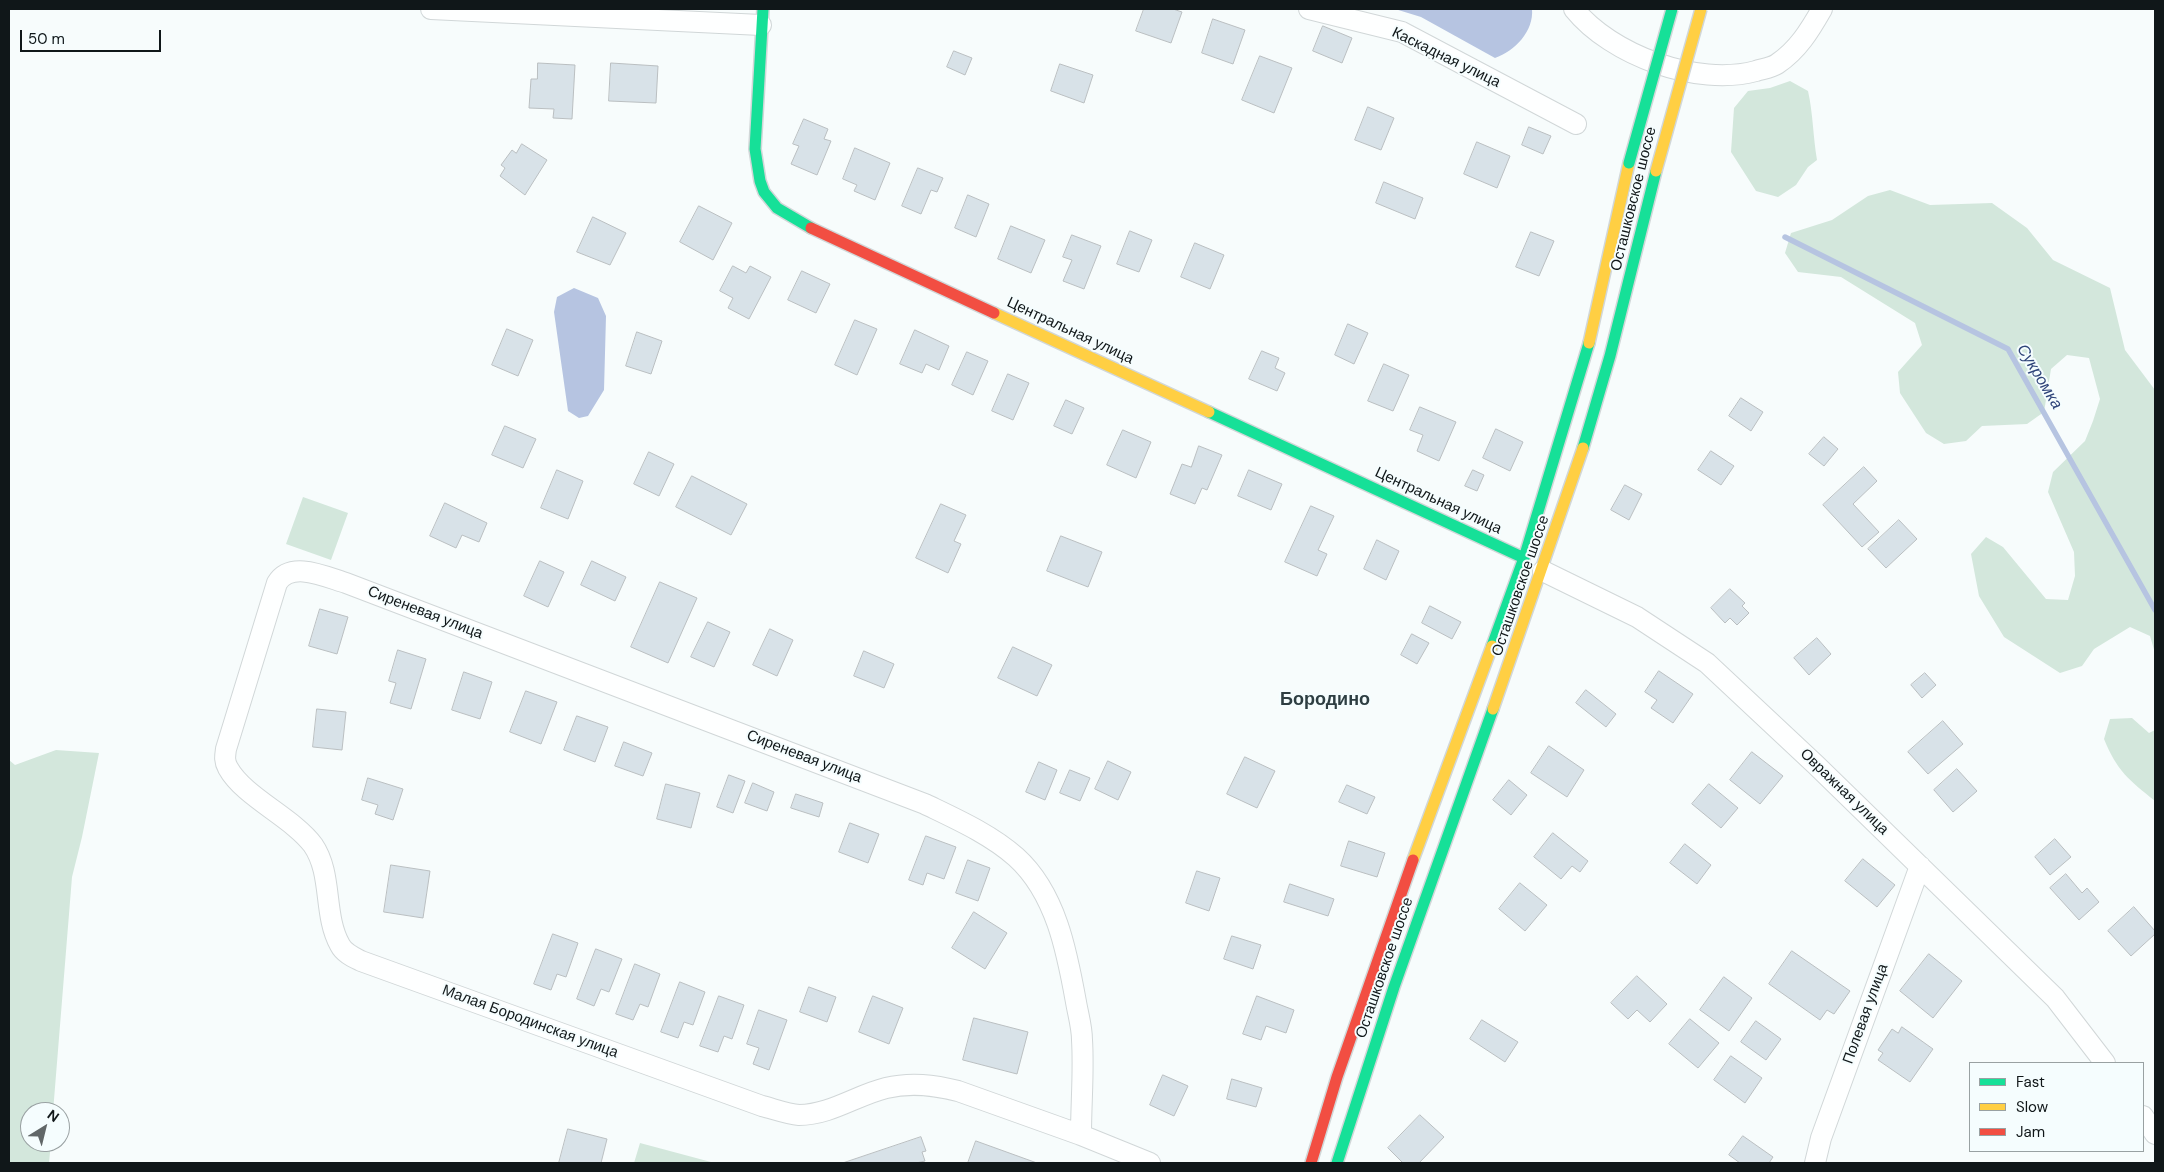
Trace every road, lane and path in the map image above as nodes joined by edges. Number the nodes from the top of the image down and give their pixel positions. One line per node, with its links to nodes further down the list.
1 (431, 9): 9 (street)
2 (1309, 9): 10 (street, Каскадная улица)
3 (1574, 9): 8 (street)
4 (1591, 9): 7 (street)
5 (1672, 9): 11 (main road, Осташковское шоссе, bridge)
6 (1701, 9): 12 (main road, Осташковское шоссе, bridge)
7 (1810, 9)
8 (1822, 9)
9 (762, 17): 11 (main road, Центральная улица)
10 (1576, 124)
11 (1524, 558): 20 (main road, Осташковское шоссе)
12 (1543, 571): 14 (street, Овражная улица); 21 (main road, Осташковское шоссе)
13 (308, 572): 17 (street, Сиреневая улица); 17 (street, Малая Бородинская улица)
14 (1920, 866): 15 (street, Овражная улица); 22 (street, Полевая улица)
15 (2104, 1062)
16 (2144, 1118): 18 (street)
17 (1081, 1134): 19 (street, Малая Бородинская улица)
18 (2155, 1134)
19 (1150, 1163)
20 (1311, 1163)
21 (1338, 1163)
22 (1814, 1163)

